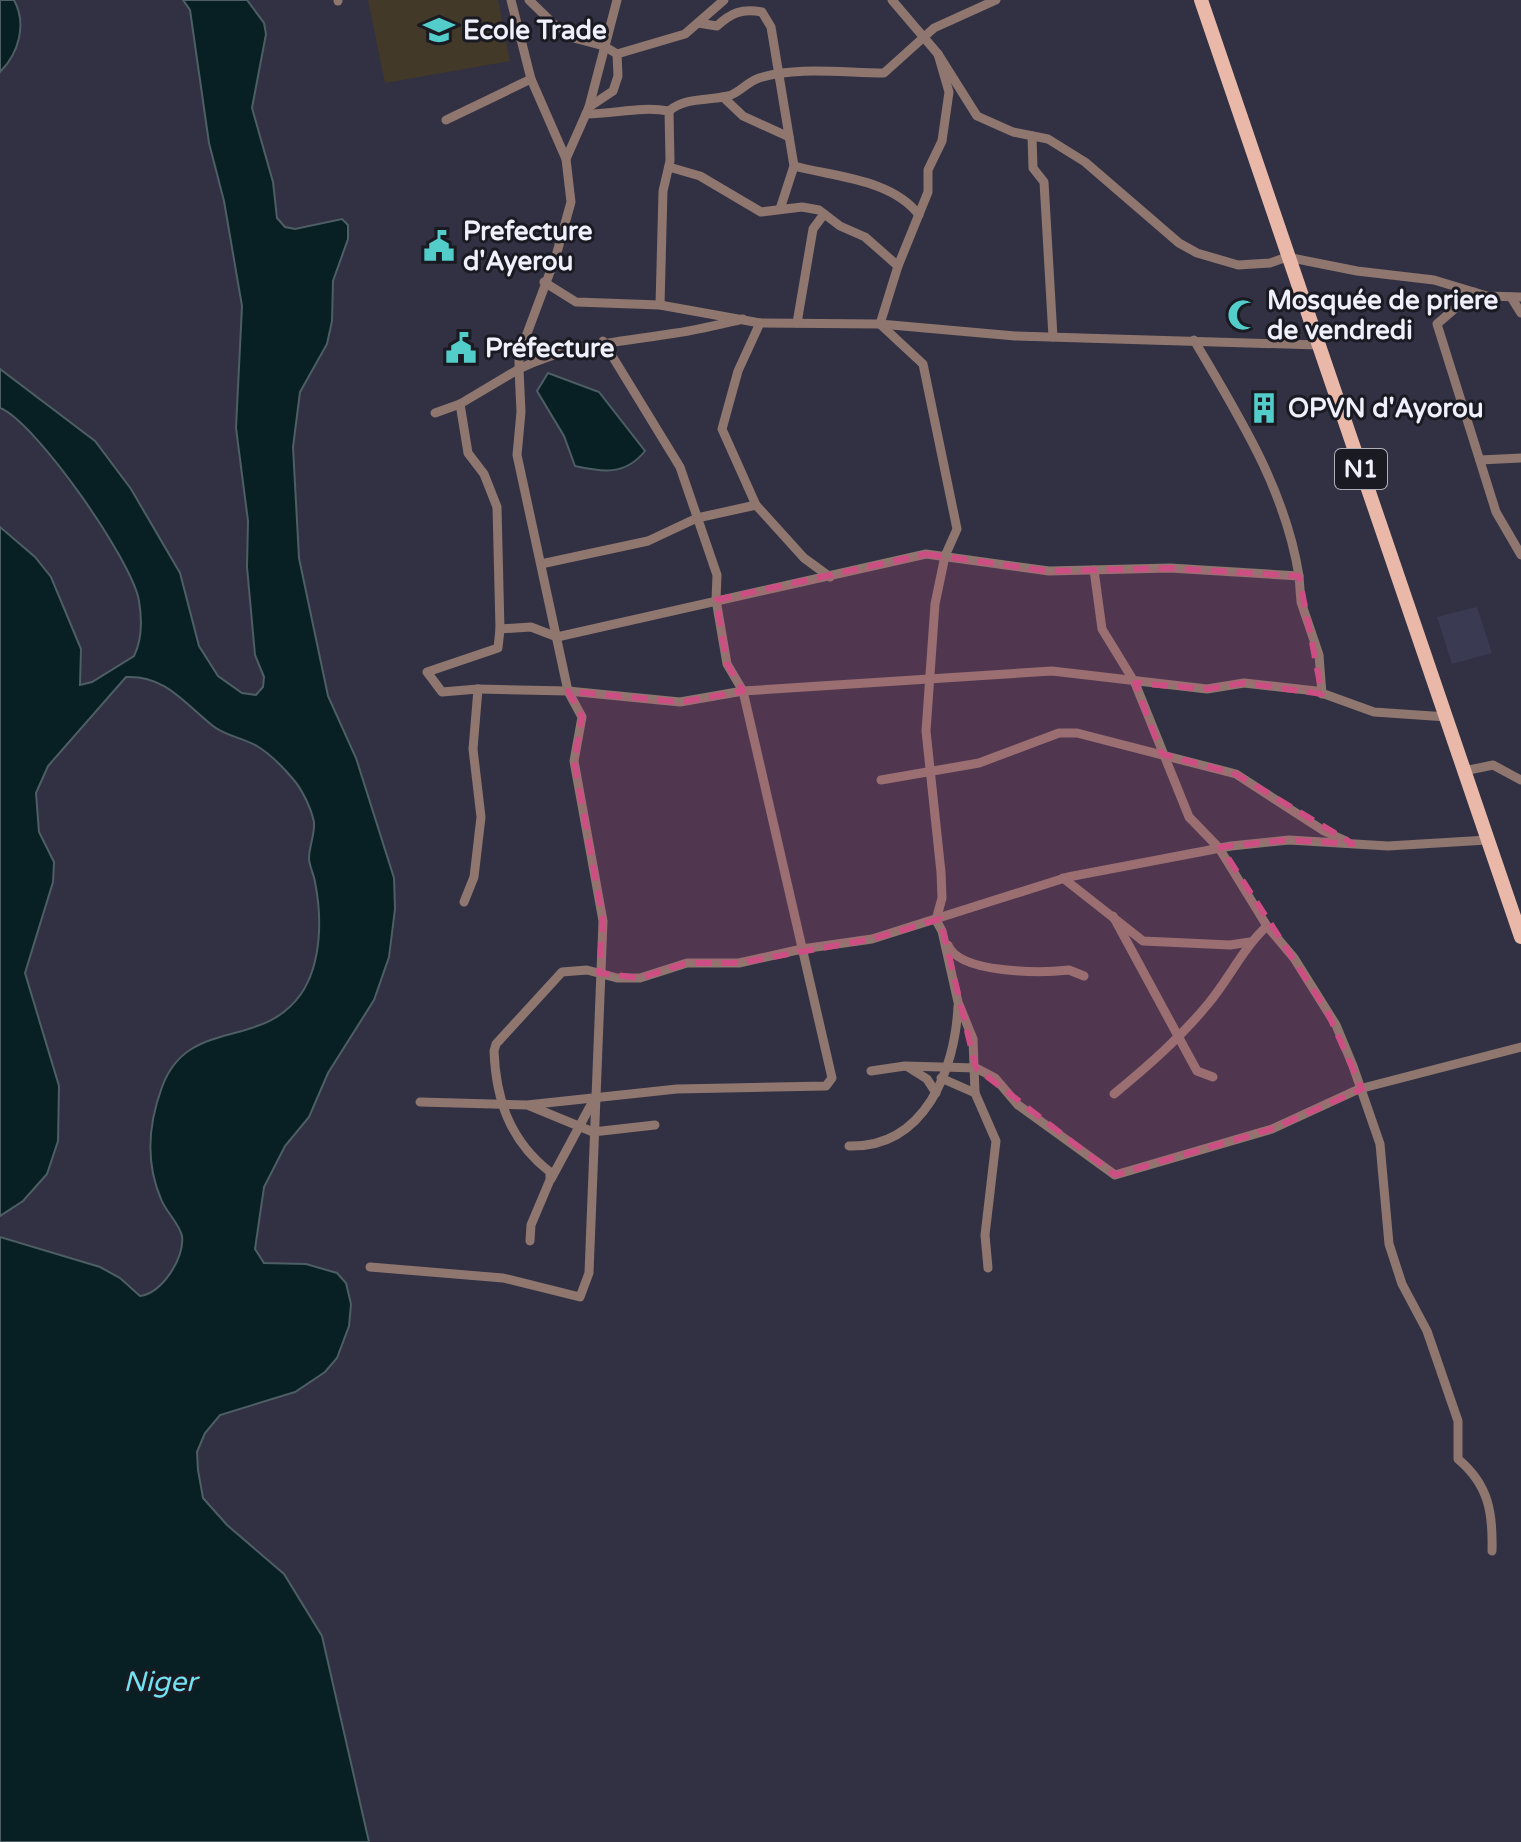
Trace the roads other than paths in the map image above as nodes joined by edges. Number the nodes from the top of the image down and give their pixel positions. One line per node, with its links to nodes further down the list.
1 (511, 0): 14 (street)
2 (529, 0): 10 (street)
3 (617, 0): 10 (street)
4 (724, 0): 8 (street)
5 (892, 0): 9 (street)
6 (996, 0): 9 (street)
7 (1201, 0): 27 (main road, N1)
8 (698, 23): 11 (street); 13 (street)
9 (921, 38): 12 (street); 13 (street)
10 (604, 46): 11 (street); 16 (street)
11 (617, 54): 16 (street)
12 (938, 54): 19 (street); 26 (street)
13 (778, 75): 15 (street); 20 (street)
14 (531, 79): 18 (street); 21 (street)
15 (723, 97): 17 (street); 20 (street)
16 (587, 110): 17 (street); 21 (street)
17 (669, 111): 23 (street)
18 (446, 120)
19 (1032, 136): 27 (street); 38 (street)
20 (789, 137): 22 (street)
21 (566, 159): 29 (street)
22 (794, 166): 24 (street); 26 (street)
23 (669, 167): 24 (street); 32 (street)
24 (780, 209): 25 (street)
25 (824, 214): 28 (street); 36 (street)
26 (919, 215): 28 (street)
27 (1287, 257): 30 (street); 41 (main road, N1)
28 (898, 266): 37 (street)
29 (544, 282): 32 (street); 42 (street)
30 (1474, 292): 31 (street); 46 (street)
31 (1516, 297): 33 (street)
32 (660, 305): 34 (street)
33 (1521, 313)
34 (743, 319): 35 (street); 40 (street)
35 (760, 323): 36 (street); 47 (street)
36 (797, 323): 37 (street)
37 (880, 324): 38 (street); 50 (street)
38 (1053, 337): 39 (street)
39 (1194, 340): 41 (street); 53 (street)
40 (603, 341): 42 (street); 48 (street)
41 (1318, 345): 64 (main road, N1)
42 (519, 369): 43 (street); 51 (street)
43 (460, 404): 44 (street); 56 (street)
44 (435, 413)
45 (1521, 458): 46 (street)
46 (1480, 460): 49 (street)
47 (756, 505): 48 (street); 54 (street)
48 (697, 518): 51 (street); 55 (street)
49 (1521, 555)
50 (945, 556): 52 (street); 54 (street); 58 (street)
51 (541, 564): 57 (street)
52 (1094, 570): 53 (street); 59 (street)
53 (1299, 576): 63 (street)
54 (830, 577): 55 (street)
55 (716, 600): 57 (street); 62 (street)
56 (500, 629): 57 (street); 60 (street)
57 (557, 637): 61 (street)
58 (930, 681): 59 (street); 62 (street); 67 (street)
59 (1135, 683): 63 (street); 65 (street)
60 (478, 689): 61 (street); 74 (street)
61 (568, 691): 62 (street); 83 (street)
62 (743, 691): 82 (street)
63 (1322, 694): 64 (street)
64 (1447, 717): 66 (main road, N1)
65 (1162, 754): 67 (street); 71 (street); 72 (street)
66 (1464, 771): 69 (street); 70 (main road, N1)
67 (929, 773): 68 (street); 77 (street)
68 (881, 780)
69 (1521, 780)
70 (1487, 840): 71 (street); 75 (main road, N1)
71 (1353, 844): 72 (street)
72 (1219, 848): 73 (street); 78 (street)
73 (1063, 878): 76 (street); 77 (street)
74 (464, 902)
75 (1515, 905): 80 (main road, N1)
76 (1111, 913): 81 (street); 86 (street)
77 (936, 920): 79 (street); 82 (street)
78 (1267, 926): 81 (street); 93 (street)
79 (942, 931): 84 (street); 85 (street)
80 (1521, 937)
81 (1250, 942): 86 (street)
82 (802, 949): 83 (street); 97 (street)
83 (599, 973): 97 (street); 99 (street)
84 (1084, 976)
85 (958, 1002): 89 (street); 91 (street)
86 (1179, 1038): 92 (street); 96 (street)
87 (1521, 1047): 93 (street)
88 (905, 1066): 90 (street); 91 (street); 94 (street)
89 (976, 1068): 91 (street); 93 (street); 95 (street)
90 (871, 1071)
91 (942, 1074): 94 (street); 95 (street)
92 (1213, 1077)
93 (1362, 1089): 109 (street)
94 (936, 1093): 104 (street)
95 (975, 1093): 108 (street)
96 (1114, 1094)
97 (595, 1098): 100 (street); 102 (street); 103 (street)
98 (420, 1102): 99 (street)
99 (500, 1103): 100 (street); 105 (street)
100 (527, 1105): 102 (street)
101 (655, 1125): 103 (street)
102 (577, 1126): 103 (street); 105 (street)
103 (593, 1132): 107 (street)
104 (849, 1146)
105 (550, 1180): 106 (street)
106 (530, 1241)
107 (370, 1267)
108 (988, 1268)
109 (1492, 1551)

